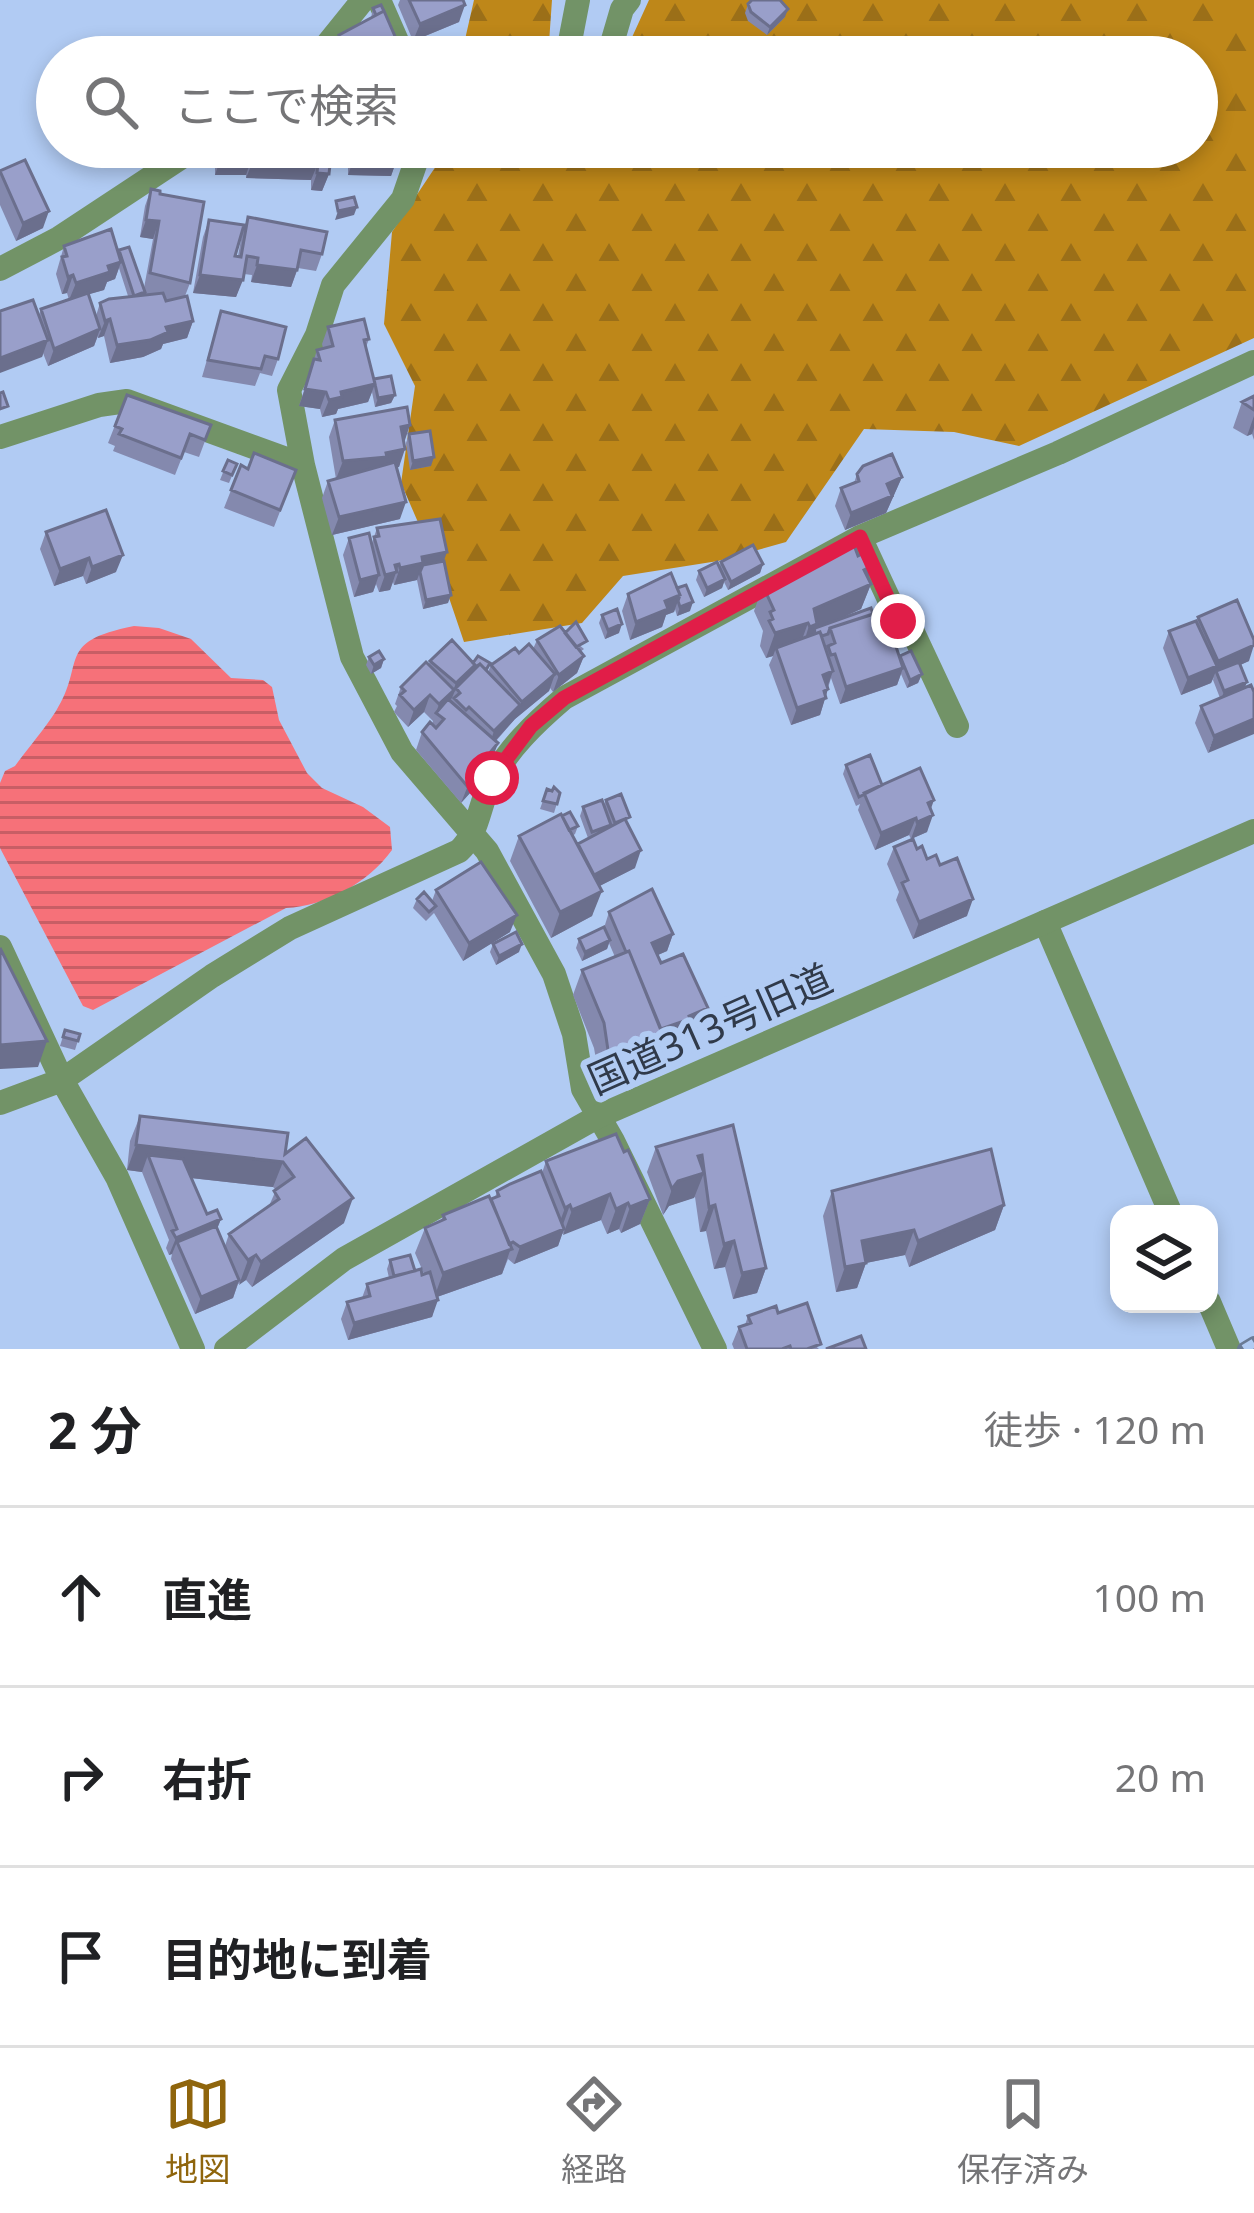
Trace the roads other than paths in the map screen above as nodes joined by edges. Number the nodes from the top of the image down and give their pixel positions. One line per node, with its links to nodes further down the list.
1 (363, 0): 5 (street)
2 (380, 0): 6 (street)
3 (578, 0): 7 (street)
4 (629, 0): 8 (street)
5 (334, 36)
6 (395, 36)
7 (570, 36)
8 (614, 36)
9 (165, 168): 11 (street)
10 (415, 168): 14 (street)
11 (0, 269)
12 (1254, 362): 15 (street)
13 (0, 437): 14 (street)
14 (303, 465): 18 (street)
15 (860, 537): 16 (street); 18 (street)
16 (957, 726)
17 (1254, 831): 19 (street, 国道313号旧道)
18 (474, 837): 21 (street); 23 (street)
19 (1045, 922): 23 (street, 国道313号旧道); 24 (street)
20 (0, 947): 21 (street)
21 (62, 1080): 22 (street); 26 (street)
22 (0, 1103)
23 (597, 1117): 27 (street, 国道313号旧道); 28 (street)
24 (1167, 1205)
25 (1214, 1313): 29 (street)
26 (193, 1349)
27 (226, 1349)
28 (715, 1349)
29 (1229, 1349)

